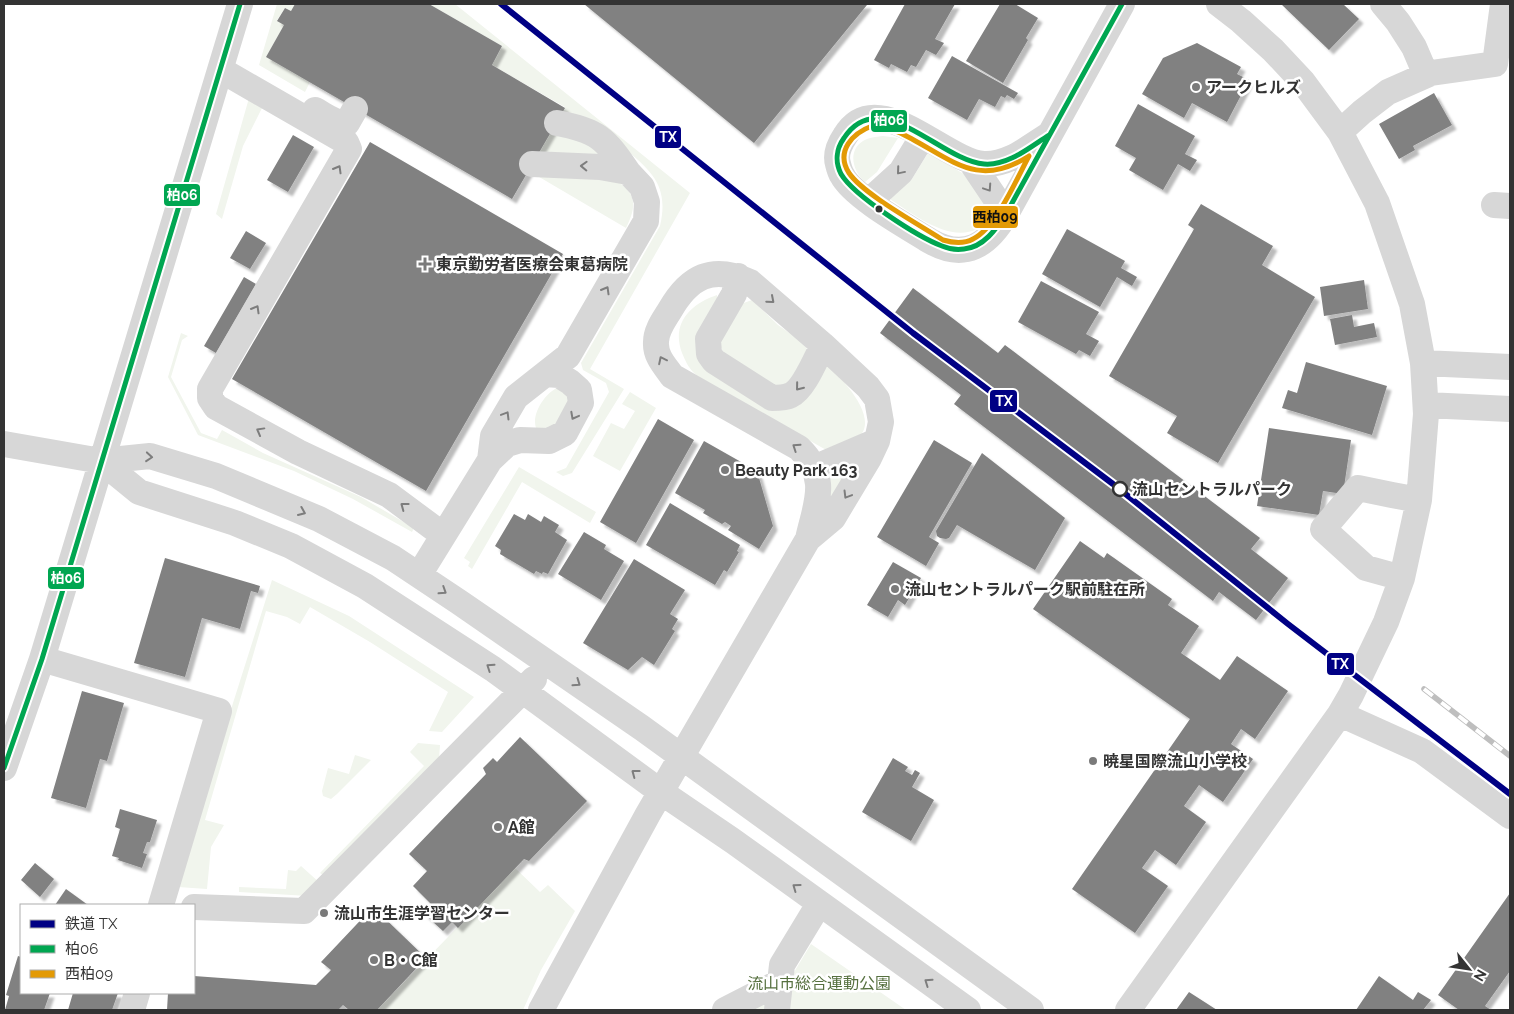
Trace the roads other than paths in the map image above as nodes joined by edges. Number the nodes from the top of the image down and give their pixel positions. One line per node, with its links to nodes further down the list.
1 (240, 4): 6 (street)
2 (1122, 4): 11 (street)
3 (1219, 4): 10 (street)
4 (1383, 4): 7 (street)
5 (1503, 4): 7 (street)
6 (223, 64): 8 (street); 28 (street); 31 (street, one-way to 6)
7 (1426, 75): 10 (street)
8 (355, 109)
9 (556, 123): 15 (street)
10 (1340, 132): 20 (street)
11 (1049, 135): 13 (street); 17 (street)
12 (923, 136): 13 (street); 16 (street, one-way to 16); 16 (street)
13 (970, 162): 17 (street, one-way to 17)
14 (532, 164): 15 (street, one-way to 14)
15 (628, 172): 22 (street, one-way to 15)
16 (869, 201): 17 (street)
17 (1006, 214)
18 (738, 276): 19 (street, one-way to 19); 19 (street, one-way to 18); 29 (street, one-way to 18)
19 (824, 345): 25 (street)
20 (1423, 363): 21 (street); 23 (street)
21 (1510, 367)
22 (545, 374): 27 (street, one-way to 22); 27 (street, one-way to 27)
23 (1426, 405): 24 (street); 30 (street)
24 (1510, 409)
25 (878, 441): 29 (street); 32 (street, one-way to 32)
26 (4, 444): 28 (street)
27 (490, 460): 31 (street)
28 (101, 461): 33 (street, one-way to 33); 35 (street); 37 (street, one-way to 28)
29 (814, 468): 32 (street)
30 (1419, 500): 34 (street); 34 (street)
31 (443, 535): 33 (street)
32 (808, 539): 39 (street)
33 (419, 575): 36 (street, one-way to 36)
34 (1402, 578): 38 (street)
35 (42, 659): 40 (street); 43 (street)
36 (549, 664): 37 (street); 39 (street, one-way to 39)
37 (523, 691): 41 (street, one-way to 37); 45 (street)
38 (1340, 714): 42 (street); 54 (street)
39 (681, 758): 41 (street); 53 (street)
40 (4, 768)
41 (661, 792): 44 (street, one-way to 41); 49 (street)
42 (1510, 816)
43 (161, 904)
44 (819, 904): 46 (street); 52 (street, one-way to 44)
45 (195, 907)
46 (780, 982): 50 (street); 51 (street)
47 (137, 994): 48 (street)
48 (132, 1010)
49 (540, 1010)
50 (725, 1010)
51 (777, 1010)
52 (968, 1010)
53 (1031, 1010)
54 (1128, 1010)

